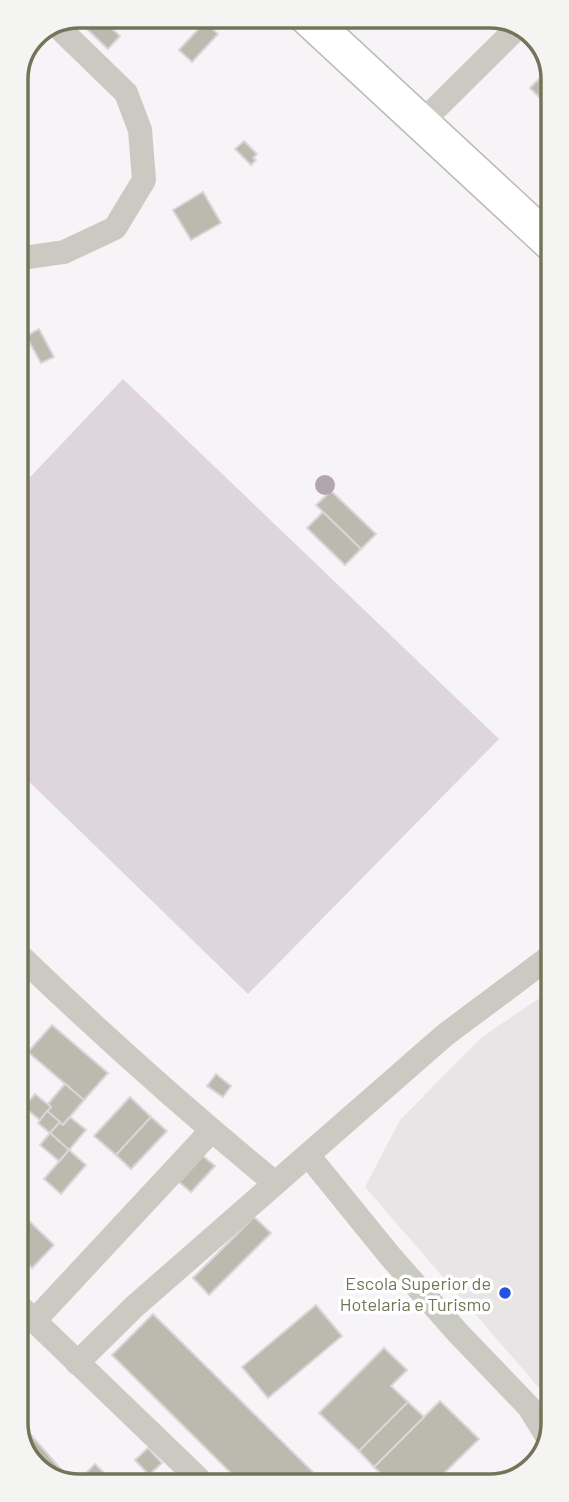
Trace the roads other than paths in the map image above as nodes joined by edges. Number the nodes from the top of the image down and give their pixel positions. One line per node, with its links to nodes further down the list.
1 (319, 28): 4 (main road)
2 (62, 31): 6 (street)
3 (512, 33): 4 (street)
4 (421, 123): 5 (main road)
5 (541, 234)
6 (28, 257)
7 (541, 963): 10 (street)
8 (28, 964): 9 (street)
9 (211, 1131): 11 (street); 12 (street)
10 (308, 1154): 11 (street); 15 (street)
11 (275, 1182): 14 (street)
12 (28, 1311)
13 (28, 1315): 14 (street)
14 (77, 1363): 16 (street)
15 (541, 1426)
16 (193, 1474)

